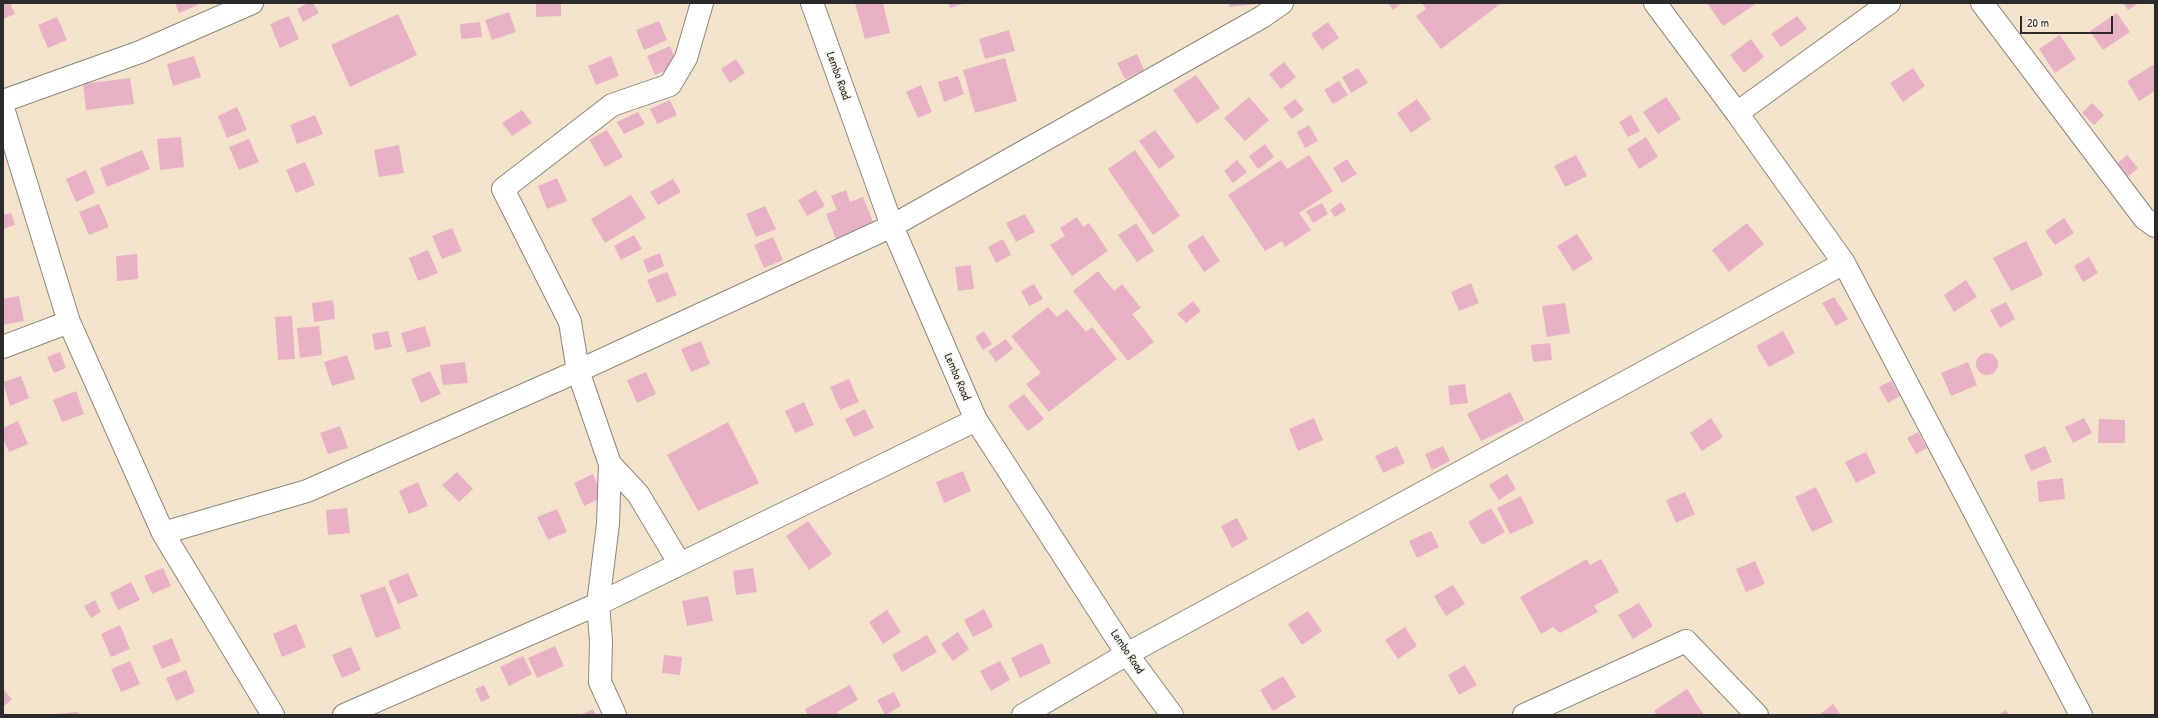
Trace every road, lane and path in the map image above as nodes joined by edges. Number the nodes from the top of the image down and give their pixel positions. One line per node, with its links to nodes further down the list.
1 (252, 3): 8 (street)
2 (702, 3): 16 (street)
3 (812, 3): 11 (street, Lembo Road)
4 (1282, 3): 11 (street)
5 (1654, 3): 10 (street)
6 (1889, 3): 10 (street)
7 (1982, 3): 12 (street)
8 (3, 100)
9 (3, 108): 14 (street)
10 (1737, 113): 13 (street)
11 (892, 226): 16 (street); 17 (street, Lembo Road)
12 (2155, 226)
13 (1844, 263): 22 (street); 30 (street)
14 (69, 322): 15 (street); 19 (street)
15 (3, 347)
16 (578, 371): 18 (street); 19 (street)
17 (976, 420): 20 (street); 22 (street, Lembo Road)
18 (610, 464): 20 (street); 21 (street)
19 (164, 533): 23 (street)
20 (680, 564): 21 (street)
21 (598, 604): 24 (street); 25 (street)
22 (1127, 654): 26 (street); 27 (street, Lembo Road)
23 (273, 715)
24 (344, 715)
25 (615, 715)
26 (1023, 715)
27 (1172, 715)
28 (1524, 715): 29 (street)
29 (1757, 715)
30 (2081, 715)

